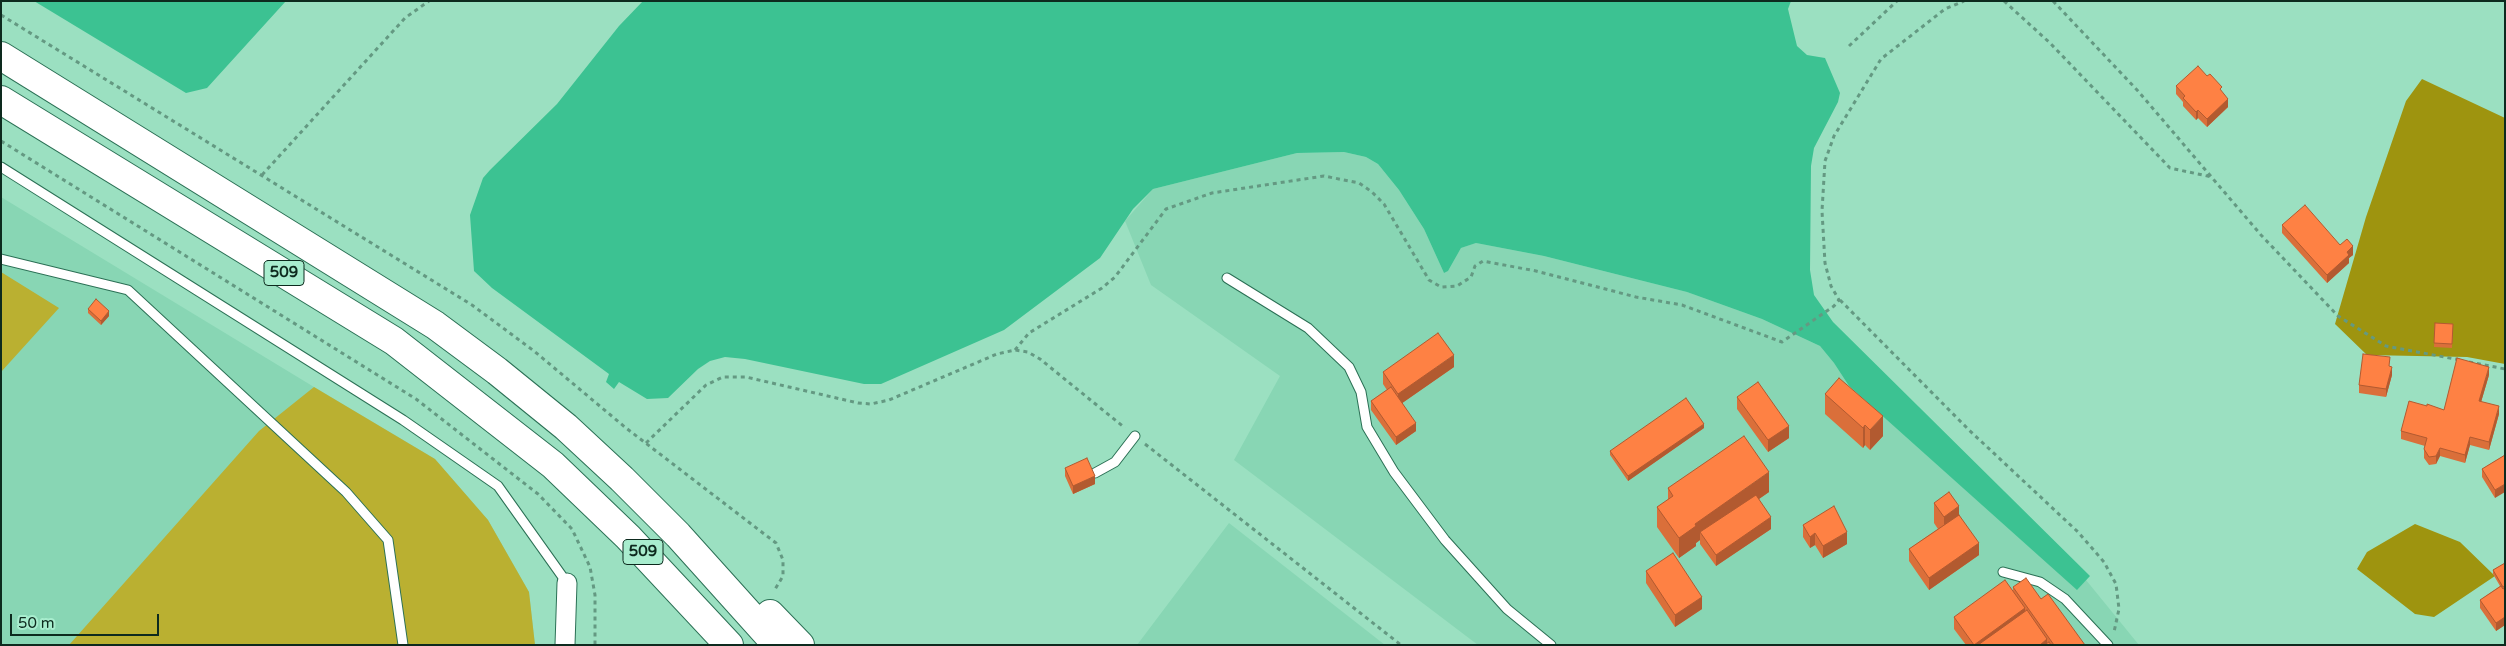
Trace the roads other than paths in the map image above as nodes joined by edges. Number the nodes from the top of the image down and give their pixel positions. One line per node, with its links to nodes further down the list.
1 (1, 56): 8 (highway, 509)
2 (1, 100): 13 (highway, 509)
3 (1, 167): 10 (lane)
4 (1, 259): 11 (lane)
5 (1227, 278): 16 (lane)
6 (1135, 436): 7 (lane)
7 (1095, 473)
8 (678, 535): 14 (highway, 509); 15 (highway, 509)
9 (2003, 572): 17 (lane)
10 (567, 583): 12 (street)
11 (403, 645)
12 (565, 645)
13 (729, 645)
14 (777, 645)
15 (800, 645)
16 (1551, 645)
17 (2108, 645)

